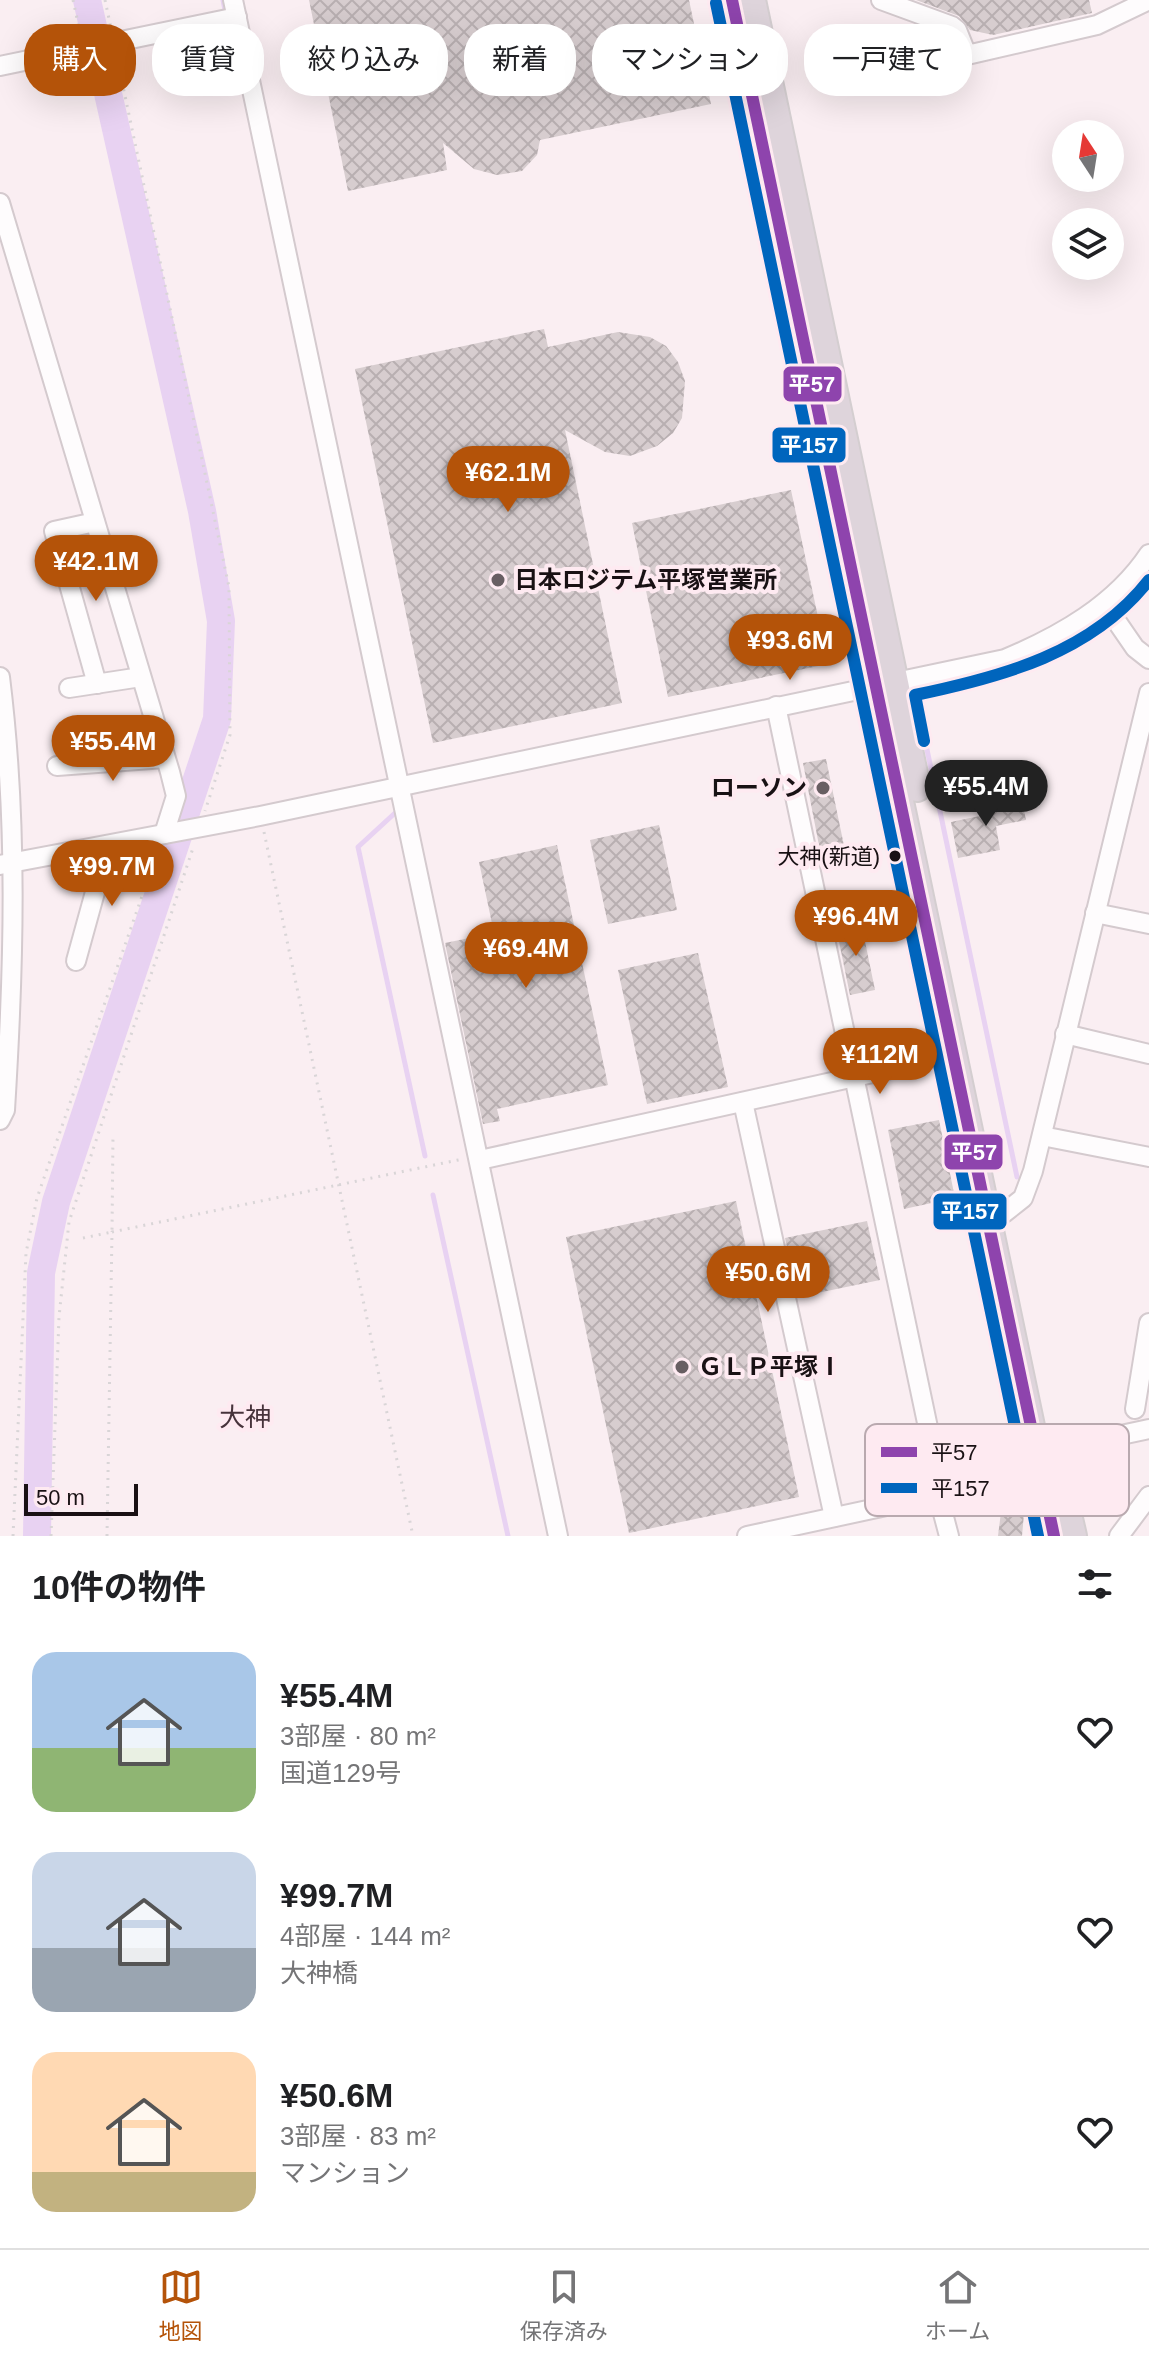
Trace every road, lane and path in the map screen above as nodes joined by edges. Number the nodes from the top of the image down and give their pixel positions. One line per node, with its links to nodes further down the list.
1 (73, 0): 7 (path)
2 (732, 0): 19 (highway)
3 (752, 0): 19 (highway)
4 (881, 0): 5 (street)
5 (1149, 0)
6 (235, 9): 8 (street); 25 (street)
7 (83, 24)
8 (136, 35)
9 (24, 61): 10 (street)
10 (0, 66)
11 (0, 203): 12 (street)
12 (95, 522): 17 (street); 18 (street)
13 (1149, 554): 14 (street)
14 (1104, 603): 15 (street); 19 (street)
15 (1149, 659)
16 (0, 677): 29 (street)
17 (141, 677): 18 (street); 23 (street)
18 (97, 684): 20 (street)
19 (887, 684): 22 (street); 35 (highway); 44 (highway)
20 (69, 688)
21 (1149, 693): 30 (street)
22 (776, 706): 25 (street); 36 (street)
23 (165, 758): 24 (street); 27 (street)
24 (57, 766)
25 (400, 786): 26 (street); 42 (street)
26 (260, 816): 27 (street); 43 (path)
27 (166, 834): 28 (street); 61 (path)
28 (108, 845): 29 (street); 32 (street)
29 (7, 864): 38 (street)
30 (1095, 913): 31 (street); 33 (street)
31 (1149, 924)
32 (76, 961)
33 (1065, 1034): 34 (street); 40 (street)
34 (1149, 1054)
35 (954, 1055): 36 (street); 51 (highway)
36 (854, 1077): 37 (street); 50 (street)
37 (743, 1102): 42 (street); 60 (street)
38 (0, 1120)
39 (113, 1134): 45 (path)
40 (1042, 1136): 41 (street); 44 (street)
41 (1149, 1157)
42 (479, 1158): 43 (path); 64 (street)
43 (337, 1185): 45 (path); 63 (path)
44 (1004, 1213): 52 (highway)
45 (112, 1232): 46 (path); 62 (path)
46 (83, 1238)
47 (1149, 1323): 49 (street)
48 (1149, 1391): 49 (street)
49 (1135, 1409): 53 (street)
50 (927, 1424)
51 (1039, 1424)
52 (1040, 1424)
53 (1128, 1424)
54 (1149, 1429): 55 (street)
55 (1129, 1433)
56 (1149, 1496): 68 (street)
57 (865, 1510): 60 (street)
58 (944, 1516): 66 (street)
59 (1066, 1516): 67 (highway)
60 (834, 1517): 65 (street)
61 (13, 1536)
62 (107, 1536)
63 (413, 1536)
64 (558, 1536)
65 (747, 1536)
66 (949, 1536)
67 (1073, 1536)
68 (1119, 1536)

